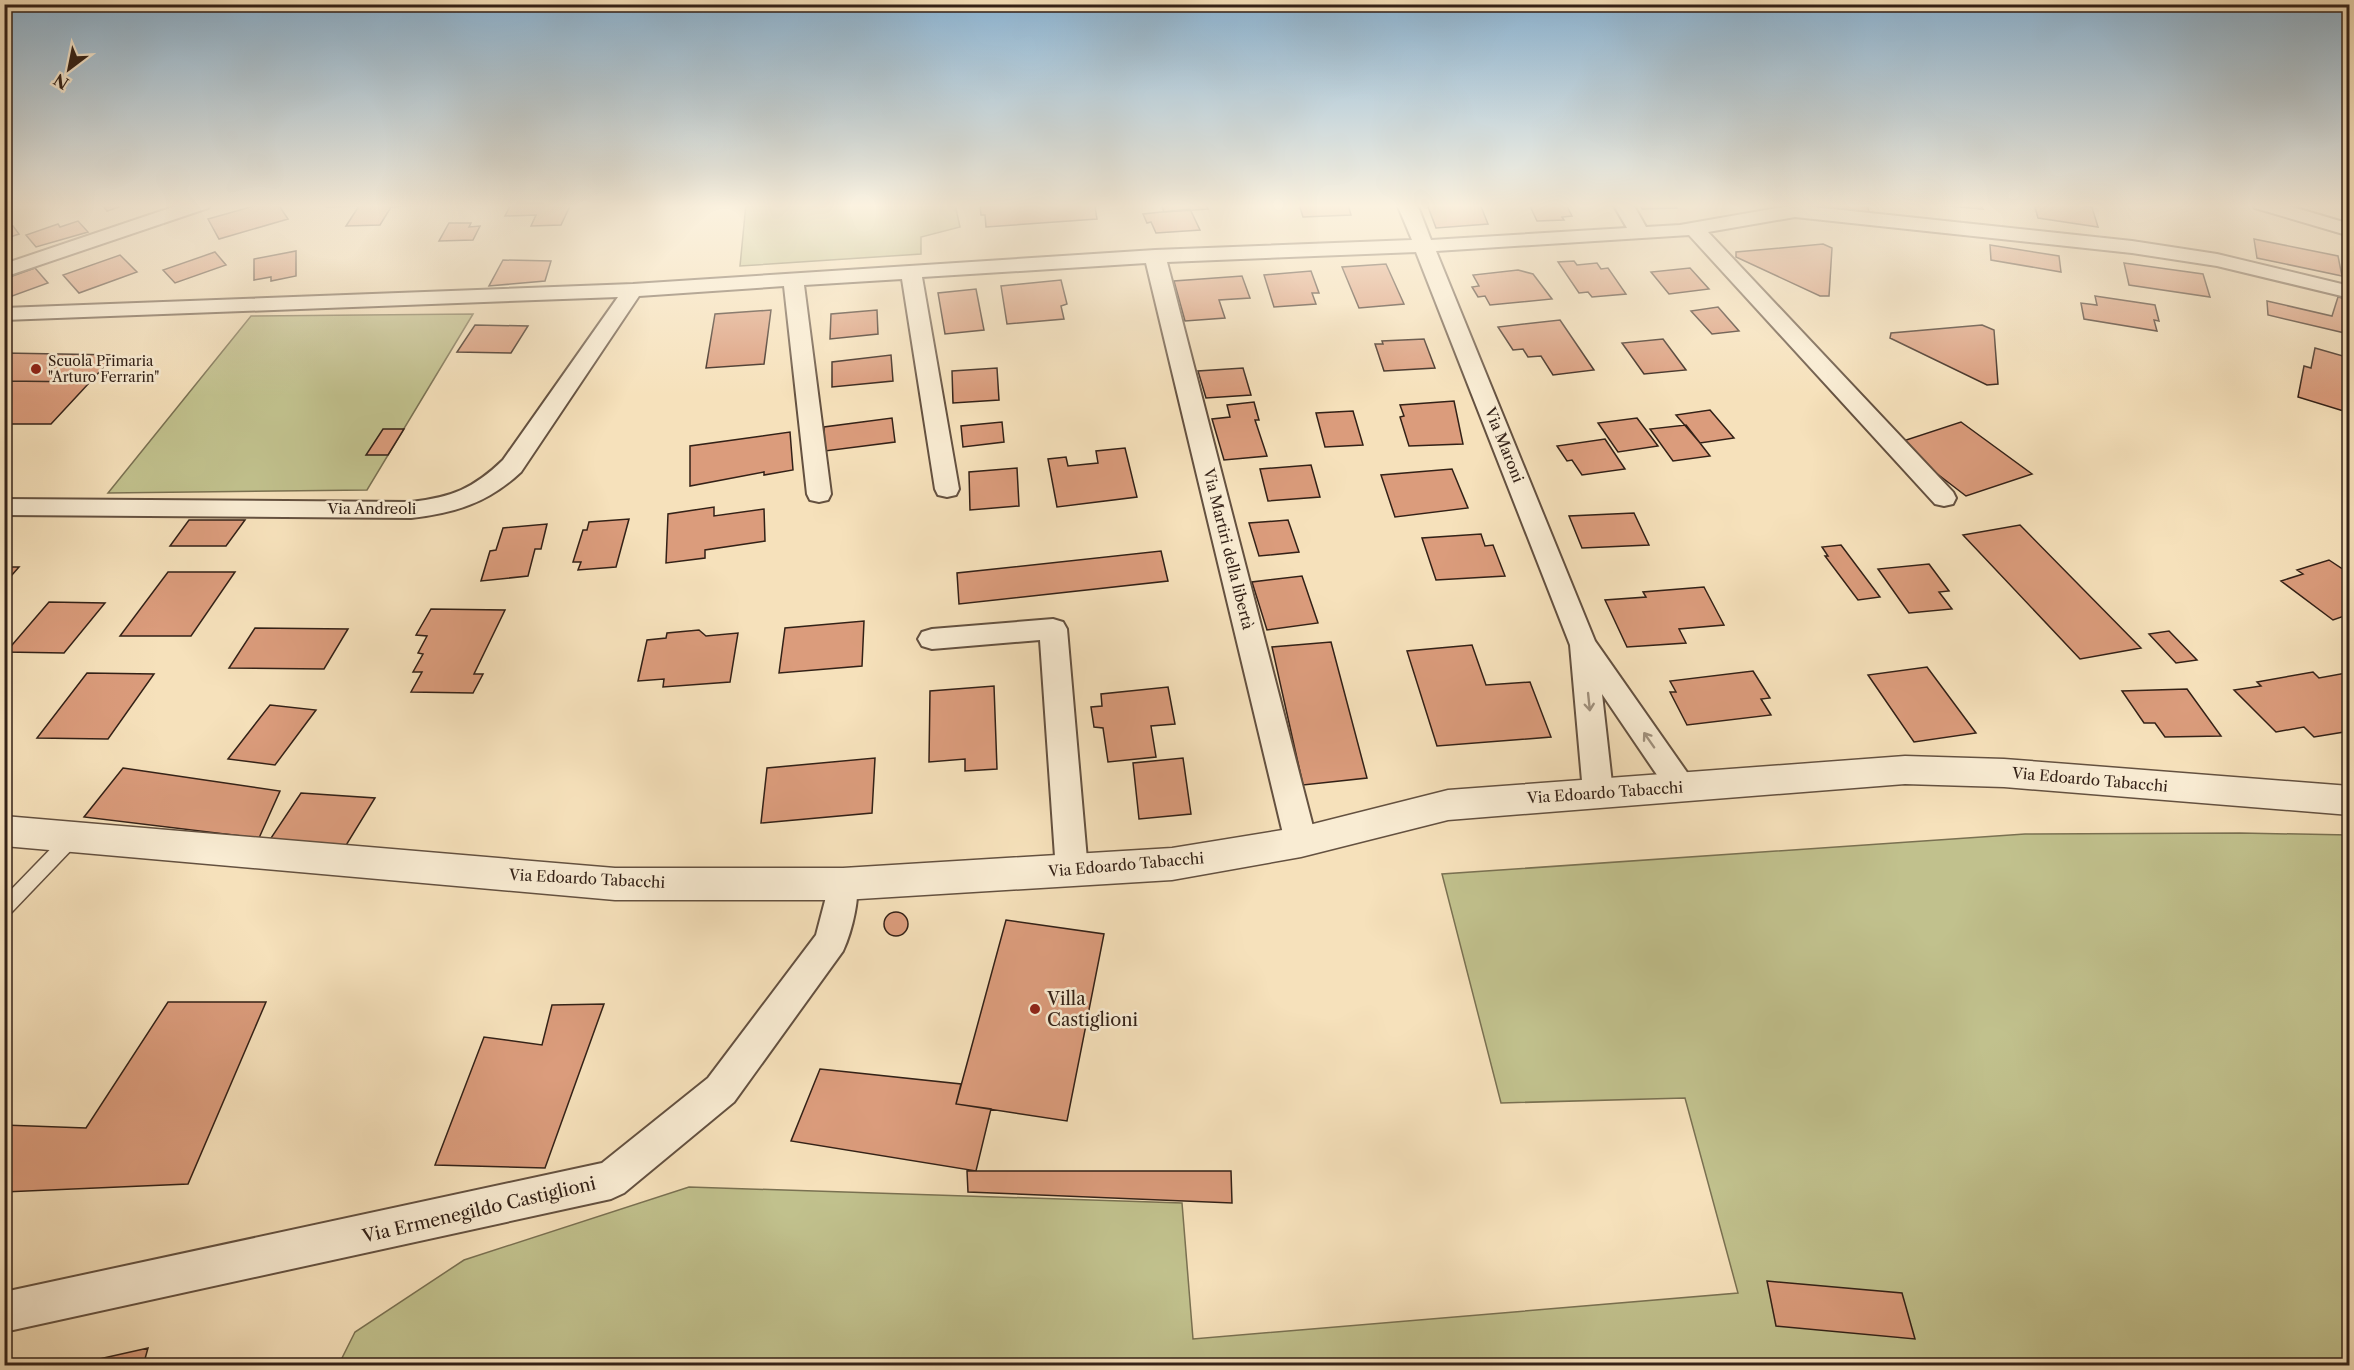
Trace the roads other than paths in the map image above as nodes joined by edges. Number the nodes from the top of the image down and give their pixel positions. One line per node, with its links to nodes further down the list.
1 (973, 268): 6 (street)
2 (1158, 268): 22 (street, Via Martiri della libertà)
3 (1433, 268): 16 (street, Via Maroni)
4 (1730, 268): 13 (street)
5 (2250, 268): 9 (street)
6 (911, 272): 7 (street); 11 (street)
7 (794, 279): 8 (street); 12 (street)
8 (633, 290): 10 (street); 14 (street, Via Andreoli)
9 (2349, 292)
10 (4, 314)
11 (947, 489)
12 (819, 494)
13 (1944, 498)
14 (4, 507)
15 (932, 639): 23 (street)
16 (1583, 644): 17 (street, Via Maroni, one-way to 16); 18 (street, Via Maroni, one-way to 18)
17 (1683, 788): 18 (street, Via Edoardo Tabacchi); 19 (street, Via Edoardo Tabacchi)
18 (1598, 792): 22 (street, Via Edoardo Tabacchi)
19 (2349, 801)
20 (4, 831): 21 (street, Via Edoardo Tabacchi)
21 (72, 838): 24 (street, Via Edoardo Tabacchi); 25 (lane)
22 (1301, 842): 23 (street, Via Edoardo Tabacchi)
23 (1072, 871): 24 (street, Via Edoardo Tabacchi)
24 (843, 884): 26 (street, Via Ermenegildo Castiglioni)
25 (4, 909)
26 (4, 1312)

